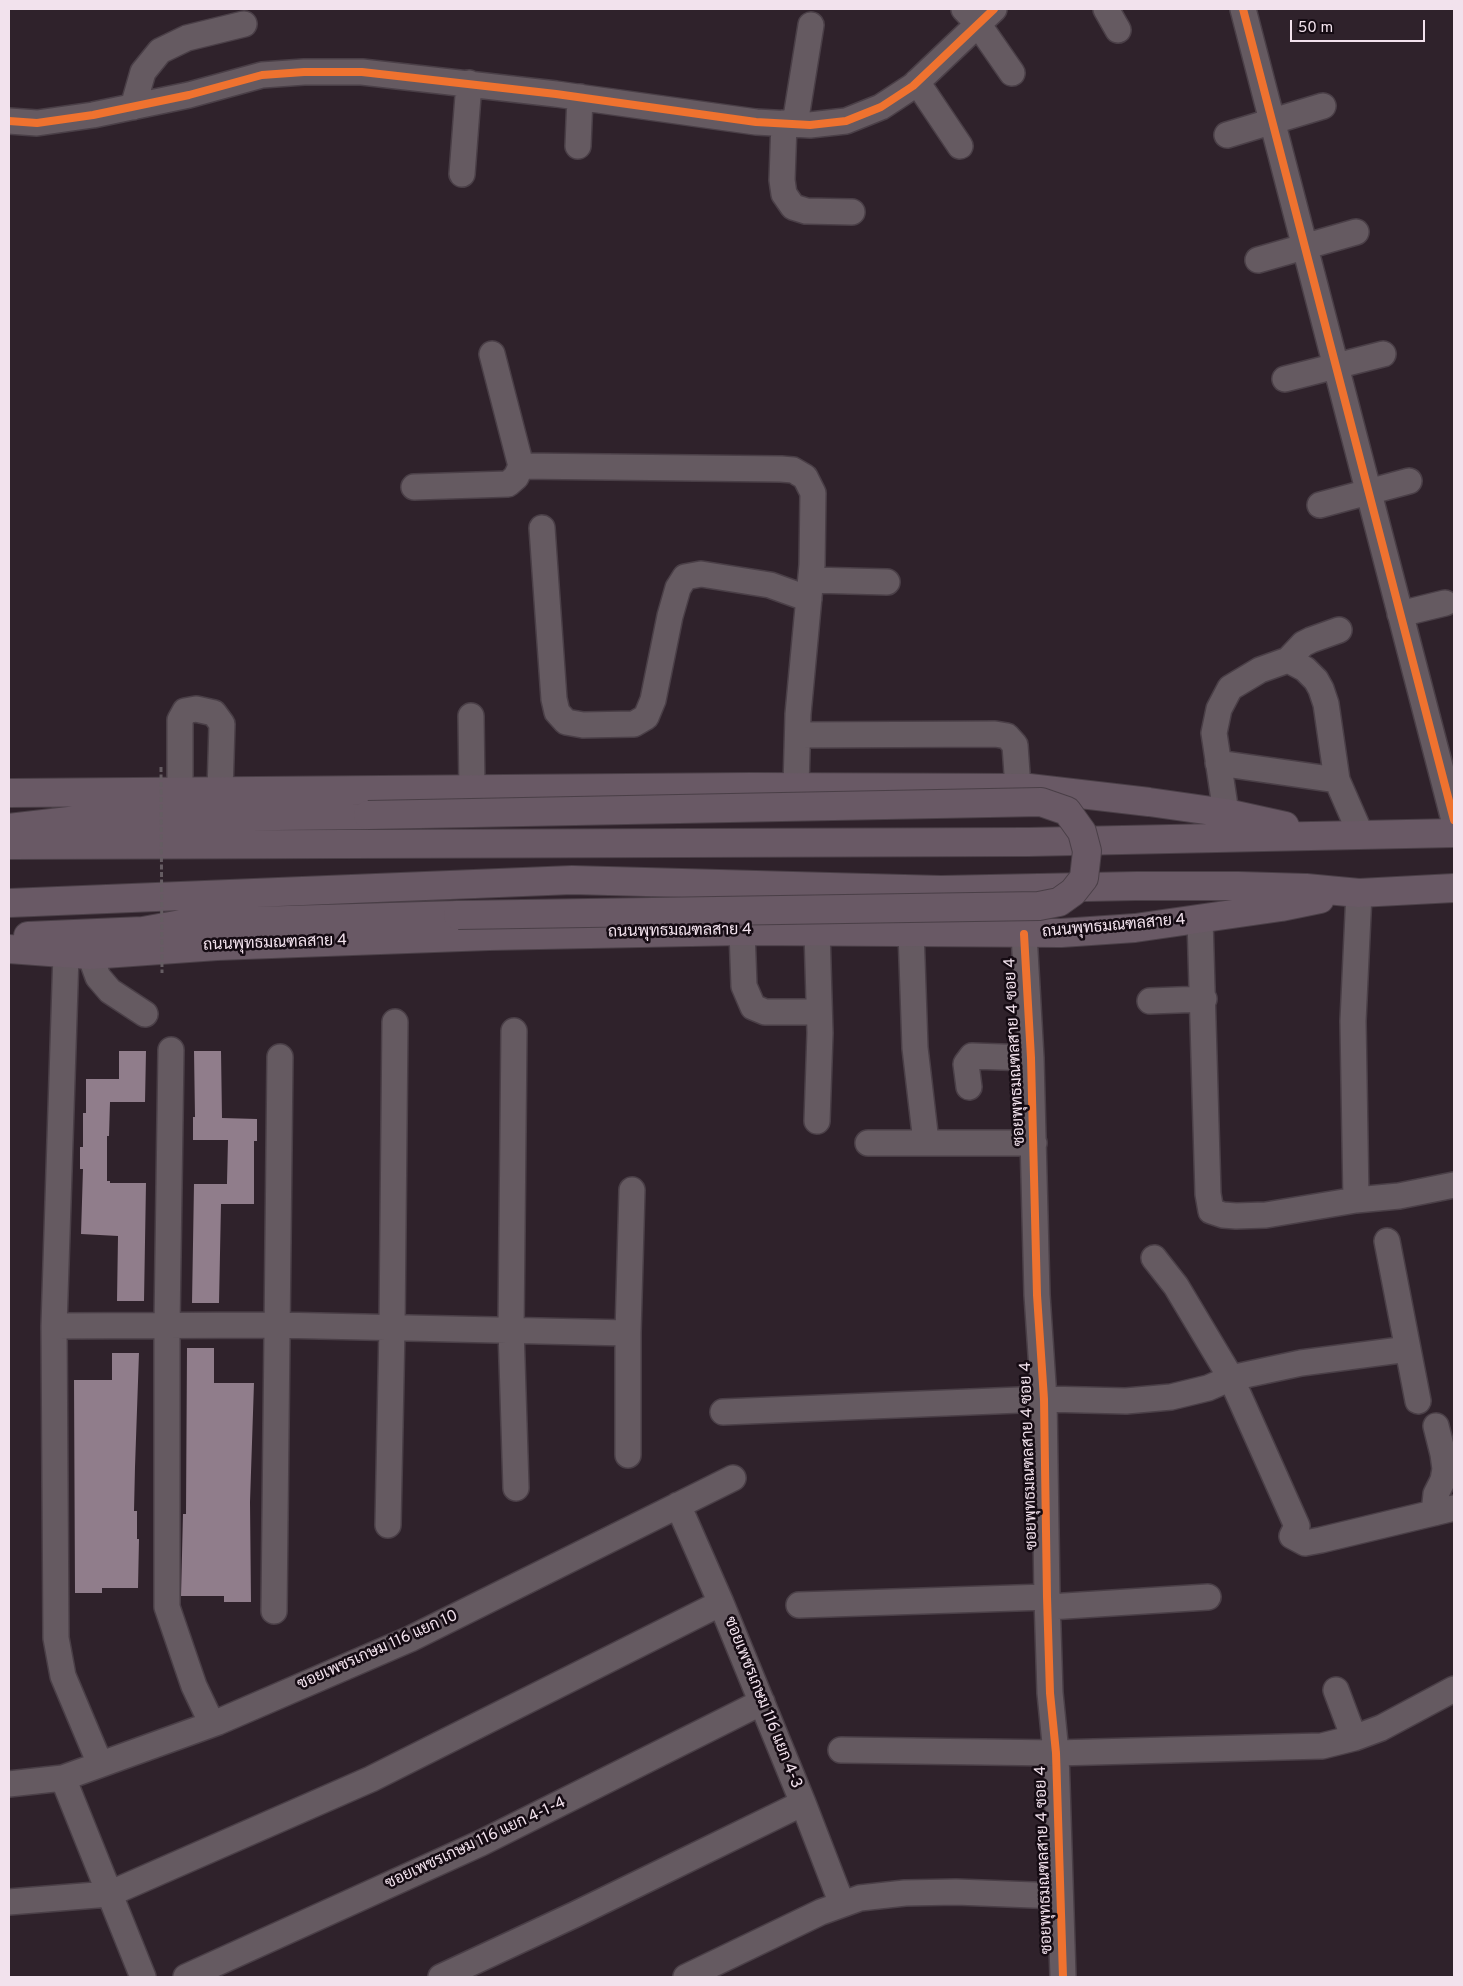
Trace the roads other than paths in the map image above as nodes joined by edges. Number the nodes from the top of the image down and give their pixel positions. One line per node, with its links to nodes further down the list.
1 (1106, 9): 6 (street)
2 (1243, 9): 14 (street)
3 (979, 14): 7 (street); 8 (street)
4 (244, 24): 12 (street)
5 (811, 25): 15 (street)
6 (1118, 30)
7 (1012, 73)
8 (917, 82): 15 (street); 18 (street)
9 (469, 83): 10 (street); 12 (street); 19 (street)
10 (580, 97): 15 (street); 17 (street)
11 (1323, 106): 14 (street)
12 (133, 107): 13 (street)
13 (9, 121)
14 (1272, 121): 16 (street); 22 (street)
15 (789, 124): 20 (street)
16 (1227, 135)
17 (578, 146)
18 (960, 146)
19 (462, 174)
20 (852, 212)
21 (1356, 232): 22 (street)
22 (1306, 246): 23 (street); 26 (street)
23 (1258, 260)
24 (492, 354): 28 (street)
25 (1383, 354): 26 (street)
26 (1336, 366): 27 (street); 31 (street)
27 (1285, 379)
28 (521, 466): 30 (street); 35 (street)
29 (1409, 480): 31 (street)
30 (414, 486)
31 (1368, 492): 32 (street); 37 (street)
32 (1320, 505)
33 (542, 528): 35 (street)
34 (887, 582): 35 (street)
35 (810, 590): 41 (street)
36 (1445, 603): 37 (street)
37 (1400, 614): 53 (street)
38 (1339, 630): 39 (street)
39 (1288, 660): 42 (street); 43 (street)
40 (471, 716): 46 (street)
41 (798, 735): 44 (street); 45 (street)
42 (1218, 763): 43 (street); 51 (street)
43 (1337, 780): 57 (street)
44 (796, 787): 45 (main road); 46 (main road)
45 (1018, 788): 51 (main road)
46 (472, 790): 48 (main road)
47 (180, 792): 48 (main road); 48 (street); 49 (main road)
48 (220, 792)
49 (9, 793)
50 (9, 812): 52 (main road)
51 (1226, 813): 56 (main road)
52 (95, 818): 54 (main road); 63 (main road, bridge)
53 (1454, 820)
54 (9, 828)
55 (1454, 833): 57 (main road)
56 (1323, 835): 57 (main road); 58 (main road)
57 (1361, 835)
58 (9, 845)
59 (1454, 888): 60 (main road, ถนนพุทธมณฑลสาย 4)
60 (1354, 892): 61 (main road, ถนนพุทธมณฑลสาย 4); 62 (main road, ถนนพุทธมณฑลสาย 4); 87 (street)
61 (10, 904): 63 (main road)
62 (1200, 919): 67 (main road, ถนนพุทธมณฑลสาย 4); 71 (street)
63 (187, 923): 68 (main road)
64 (742, 931): 65 (main road, ถนนพุทธมณฑลสาย 4); 70 (main road, ถนนพุทธมณฑลสาย 4); 73 (street)
65 (817, 931): 66 (main road, ถนนพุทธมณฑลสาย 4); 73 (street)
66 (911, 932): 67 (main road, ถนนพุทธมณฑลสาย 4); 82 (street)
67 (1024, 934): 79 (street, ซอยพุทธมณฑลสาย 4 ซอย 4)
68 (9, 937)
69 (9, 949): 70 (main road, ถนนพุทธมณฑลสาย 4)
70 (78, 954): 74 (street); 91 (street)
71 (1204, 999): 72 (street); 87 (street)
72 (1150, 1001)
73 (819, 1012): 81 (street)
74 (145, 1014)
75 (395, 1022): 93 (street)
76 (514, 1032): 94 (street)
77 (171, 1050): 92 (street)
78 (280, 1057): 90 (street)
79 (1031, 1058): 80 (street); 84 (street, ซอยพุทธมณฑลสาย 4 ซอย 4)
80 (969, 1087)
81 (817, 1121)
82 (926, 1142): 83 (street); 84 (street)
83 (868, 1143)
84 (1034, 1143): 98 (street, ซอยพุทธมณฑลสาย 4 ซอย 4)
85 (1454, 1185): 87 (street)
86 (632, 1190): 95 (street)
87 (1356, 1200)
88 (1387, 1241): 96 (street)
89 (1154, 1258): 97 (street)
90 (276, 1325): 92 (street); 93 (street); 112 (street)
91 (54, 1326): 92 (street); 120 (street)
92 (166, 1326): 116 (street)
93 (392, 1327): 94 (street); 107 (street)
94 (511, 1329): 95 (street); 104 (street)
95 (628, 1333): 102 (street)
96 (1408, 1350): 97 (street); 99 (street)
97 (1231, 1378): 98 (street); 106 (street)
98 (1044, 1399): 100 (street); 109 (street, ซอยพุทธมณฑลสาย 4 ซอย 4)
99 (1418, 1401)
100 (723, 1412)
101 (1436, 1426): 106 (street)
102 (628, 1455)
103 (733, 1478): 105 (street, ซอยเพชรเกษม 116 แยก 10)
104 (516, 1488)
105 (678, 1505): 110 (street, ซอยเพชรเกษม 116 แยก 4-3); 116 (street, ซอยเพชรเกษม 116 แยก 10)
106 (1444, 1511)
107 (388, 1525)
108 (1208, 1597): 109 (street)
109 (1048, 1602): 111 (street); 119 (street, ซอยพุทธมณฑลสาย 4 ซอย 4)
110 (721, 1603): 115 (street, ซอยเพชรเกษม 116 แยก 4-3); 124 (street)
111 (799, 1605)
112 (274, 1611)
113 (1454, 1689): 117 (street)
114 (1336, 1690): 117 (street)
115 (762, 1702): 123 (street, ซอยเพชรเกษม 116 แยก 4-3); 129 (street, ซอยเพชรเกษม 116 แยก 4-1-4)
116 (212, 1724): 120 (street, ซอยเพชรเกษม 116 แยก 10)
117 (1350, 1739): 119 (street)
118 (841, 1750): 119 (street)
119 (1056, 1753): 125 (street, ซอยพุทธมณฑลสาย 4 ซอย 4)
120 (100, 1764): 121 (street, ซอยเพชรเกษม 116 แยก 10)
121 (63, 1778): 122 (street, ซอยเพชรเกษม 116 แยก 10); 124 (street)
122 (9, 1784)
123 (803, 1804): 127 (street, ซอยเพชรเกษม 116 แยก 4-3); 130 (street)
124 (109, 1894): 126 (street); 128 (street)
125 (1059, 1896): 127 (street); 132 (street, ซอยพุทธมณฑลสาย 4 ซอย 4)
126 (9, 1902)
127 (842, 1904): 131 (street)
128 (143, 1977)
129 (186, 1977)
130 (441, 1977)
131 (686, 1977)
132 (1063, 1977)

